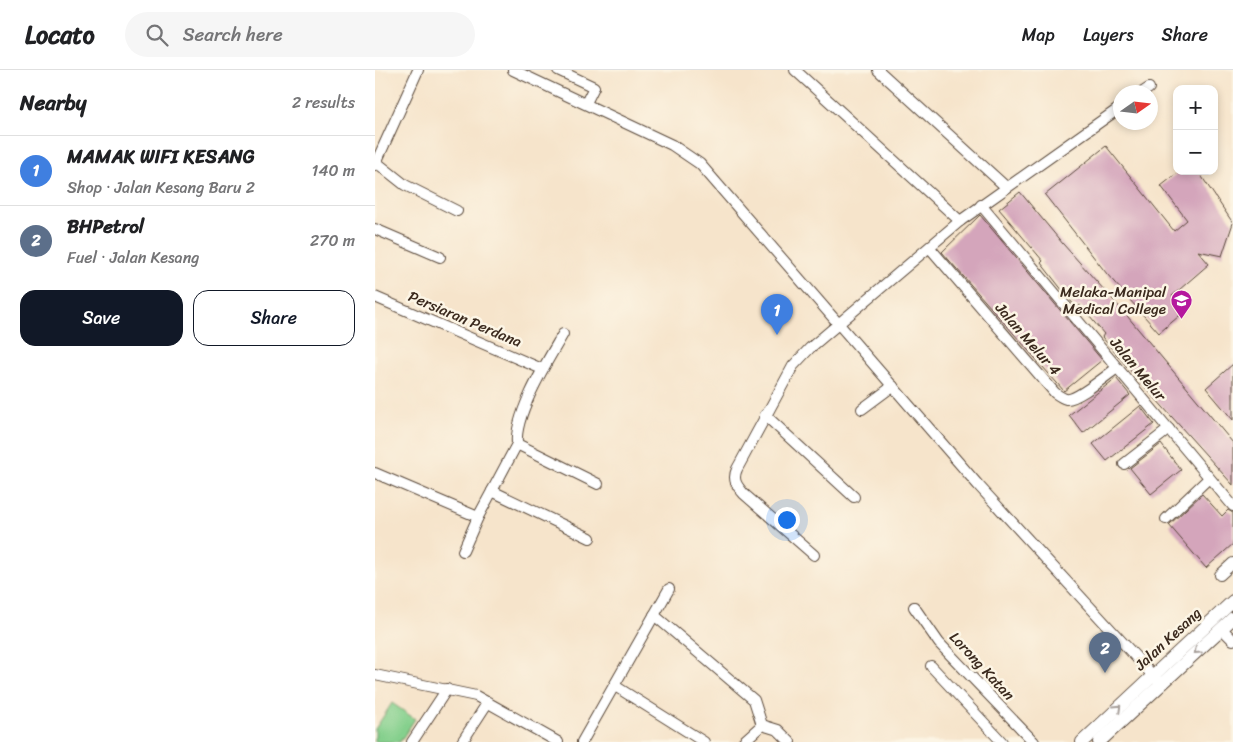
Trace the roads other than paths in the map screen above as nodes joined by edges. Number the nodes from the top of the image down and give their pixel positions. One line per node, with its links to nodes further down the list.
1 (418, 70): 9 (street)
2 (513, 70): 6 (street)
3 (558, 70): 7 (street)
4 (795, 70): 13 (street)
5 (877, 70): 10 (street)
6 (531, 74): 7 (street)
7 (586, 103): 18 (street)
8 (1113, 113): 10 (street)
9 (376, 164): 12 (street)
10 (1007, 187): 11 (street)
11 (981, 205): 13 (street); 20 (street, Jalan Melur)
12 (457, 211)
13 (960, 221): 15 (street)
14 (375, 230): 16 (street)
15 (930, 248): 18 (street); 20 (street, Jalan Melur 4)
16 (440, 257)
17 (375, 297): 21 (street, Persiaran Perdana)
18 (838, 323): 22 (street); 24 (street)
19 (563, 334): 21 (street)
20 (1117, 368): 25 (street, Jalan Melur)
21 (542, 369): 26 (street)
22 (893, 386): 23 (street); 49 (street)
23 (862, 409)
24 (765, 415): 32 (street); 38 (street)
25 (1169, 429): 27 (street); 29 (street, Jalan Melur)
26 (517, 444): 30 (street); 31 (street)
27 (1124, 464)
28 (375, 473): 34 (street)
29 (1209, 478): 33 (street, Jalan Melur); 35 (street)
30 (598, 484)
31 (492, 491): 34 (street); 36 (street)
32 (854, 497)
33 (1233, 506)
34 (478, 517): 37 (street)
35 (1166, 518)
36 (590, 538)
37 (463, 551)
38 (814, 555)
39 (1233, 563): 40 (street)
40 (1220, 575)
41 (669, 589): 44 (street)
42 (1233, 601): 49 (main road, Jalan Kesang)
43 (914, 607): 62 (street, Lorong Katan)
44 (654, 615): 50 (street); 53 (street)
45 (1233, 618): 46 (main road, Jalan Kesang)
46 (1228, 636): 49 (main road, Jalan Kesang, one-way to 49)
47 (931, 666): 61 (street)
48 (375, 675): 51 (street)
49 (1157, 679): 63 (main road, Jalan Kesang, one-way to 49); 64 (main road, Jalan Kesang)
50 (615, 686): 57 (street); 58 (street)
51 (447, 689): 52 (street); 54 (street)
52 (488, 702): 55 (street); 56 (street)
53 (762, 725): 59 (street); 60 (street)
54 (413, 742)
55 (462, 742)
56 (558, 742)
57 (582, 742)
58 (704, 742)
59 (743, 742)
60 (790, 742)
61 (1002, 742)
62 (1034, 742)
63 (1082, 742)
64 (1099, 742)

